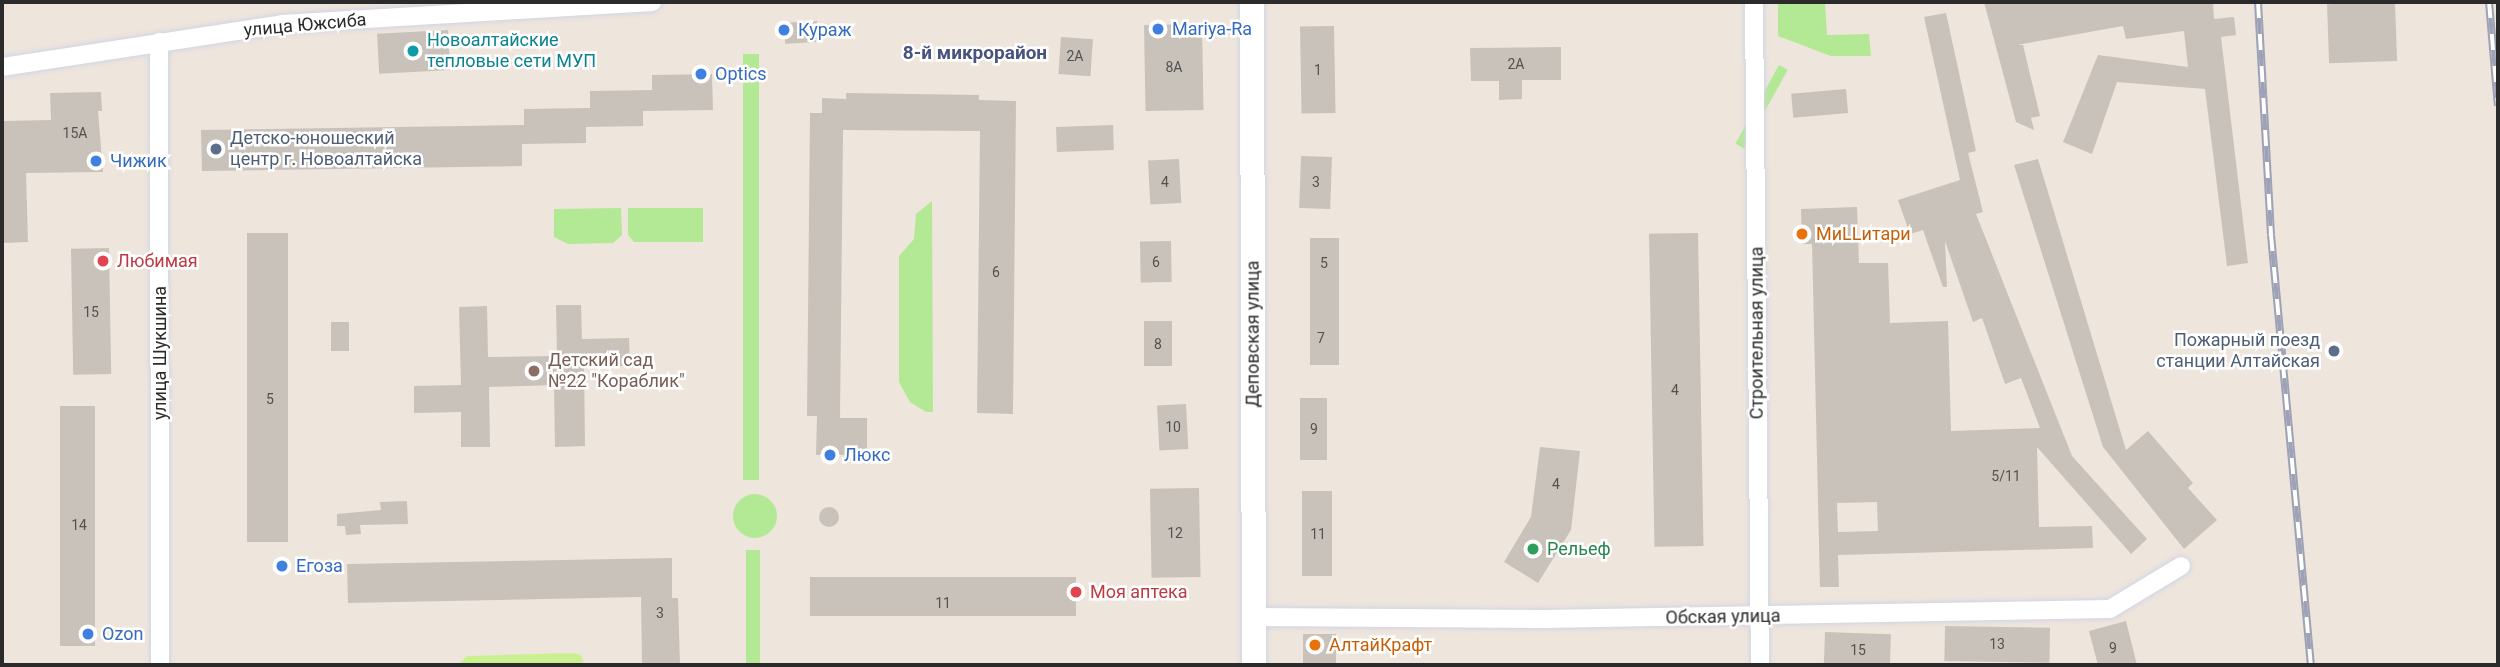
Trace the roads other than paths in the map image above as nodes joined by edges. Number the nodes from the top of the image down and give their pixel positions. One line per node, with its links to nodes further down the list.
1 (652, 2): 4 (street, улица Южсиба)
2 (1252, 2): 8 (street, Деповская улица)
3 (1754, 2): 7 (street, Строительная улица)
4 (159, 41): 5 (street, улица Южсиба); 9 (street, улица Шукшина)
5 (2, 67)
6 (2181, 566): 7 (street, Обская улица)
7 (1760, 616): 8 (street, Обская улица); 11 (street, Строительная улица)
8 (1254, 617): 10 (street, Деповская улица)
9 (160, 665)
10 (1254, 665)
11 (1760, 665)

